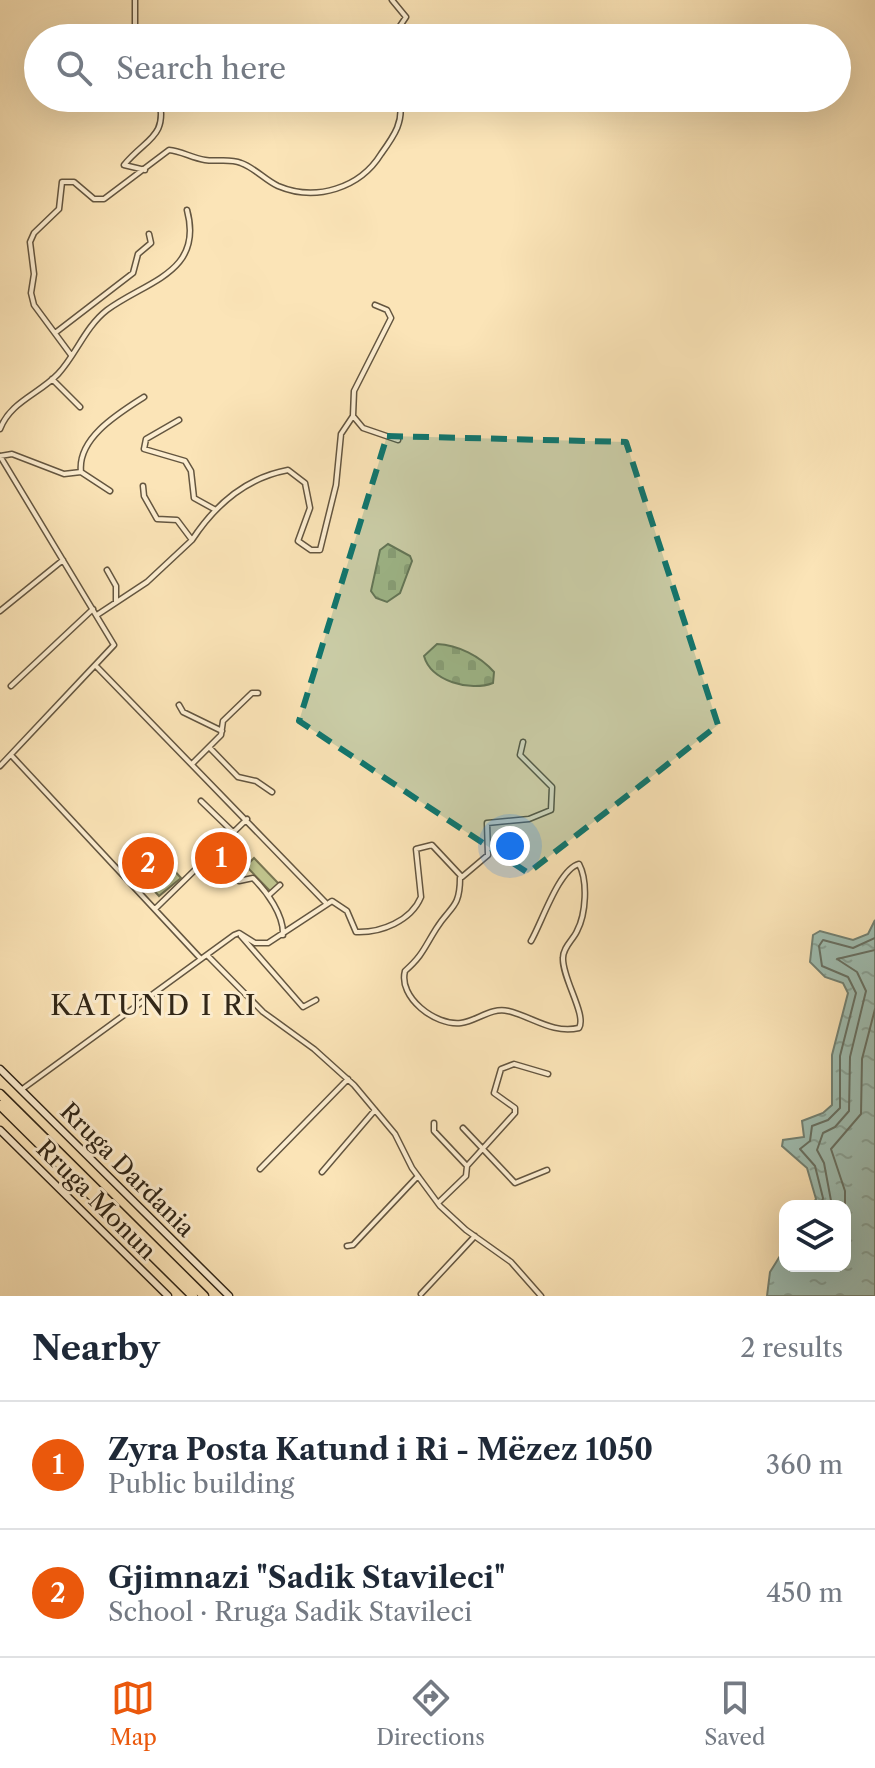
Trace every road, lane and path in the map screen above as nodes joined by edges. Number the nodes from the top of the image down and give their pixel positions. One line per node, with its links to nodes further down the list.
1 (135, 0): 3 (street)
2 (392, 0): 4 (street)
3 (135, 24)
4 (401, 24)
5 (161, 112): 7 (street)
6 (400, 112): 7 (street)
7 (145, 170): 11 (street)
8 (187, 210): 12 (street)
9 (149, 234): 11 (street)
10 (375, 305): 16 (street)
11 (55, 333): 12 (street)
12 (71, 355): 13 (street)
13 (52, 379): 15 (street); 18 (street)
14 (144, 397): 21 (street)
15 (80, 407)
16 (353, 416): 19 (street); 24 (street)
17 (179, 420): 24 (street)
18 (0, 429)
19 (398, 440)
20 (0, 456): 21 (street); 26 (street)
21 (81, 472): 23 (street)
22 (143, 486): 25 (street)
23 (110, 491)
24 (214, 509): 25 (street)
25 (192, 540): 28 (street)
26 (63, 560): 29 (street); 30 (street)
27 (107, 570): 28 (street)
28 (116, 602): 31 (street)
29 (93, 609): 31 (street); 33 (street)
30 (0, 611)
31 (97, 615): 32 (street)
32 (97, 667): 39 (street); 40 (street)
33 (11, 686)
34 (258, 693): 36 (street)
35 (179, 705): 36 (street)
36 (222, 731): 38 (street)
37 (523, 742): 47 (street)
38 (209, 747): 40 (street); 42 (street)
39 (11, 755): 41 (street); 51 (street)
40 (193, 763): 44 (street)
41 (0, 766)
42 (272, 792)
43 (201, 801): 45 (street)
44 (247, 819): 45 (street); 50 (street)
45 (233, 832): 46 (street)
46 (212, 853): 49 (street); 51 (street)
47 (460, 877): 50 (street); 54 (street)
48 (280, 885): 49 (street)
49 (269, 895): 53 (street)
50 (325, 902): 53 (street)
51 (155, 909): 56 (street)
52 (239, 933): 53 (street); 55 (street); 57 (street)
53 (283, 935)
54 (531, 941)
55 (207, 955): 56 (street); 60 (street)
56 (201, 959): 61 (street)
57 (316, 1000)
58 (0, 1069): 61 (main road, Rruga Dardania)
59 (548, 1074): 68 (street)
60 (348, 1079): 64 (street); 70 (street)
61 (21, 1090): 81 (main road, Rruga Dardania)
62 (0, 1094): 80 (highway)
63 (0, 1105): 79 (highway)
64 (375, 1110): 72 (street); 73 (street)
65 (434, 1123): 69 (street)
66 (463, 1128): 68 (street)
67 (0, 1130): 78 (main road, Rruga Monun)
68 (484, 1149): 69 (street); 71 (street)
69 (467, 1166): 74 (street)
70 (260, 1169)
71 (547, 1170)
72 (322, 1172)
73 (418, 1176): 74 (street); 76 (street)
74 (438, 1203): 75 (street)
75 (475, 1236): 77 (street); 82 (street)
76 (347, 1246)
77 (421, 1294)
78 (168, 1296)
79 (193, 1296)
80 (204, 1296)
81 (229, 1296)
82 (541, 1296)

